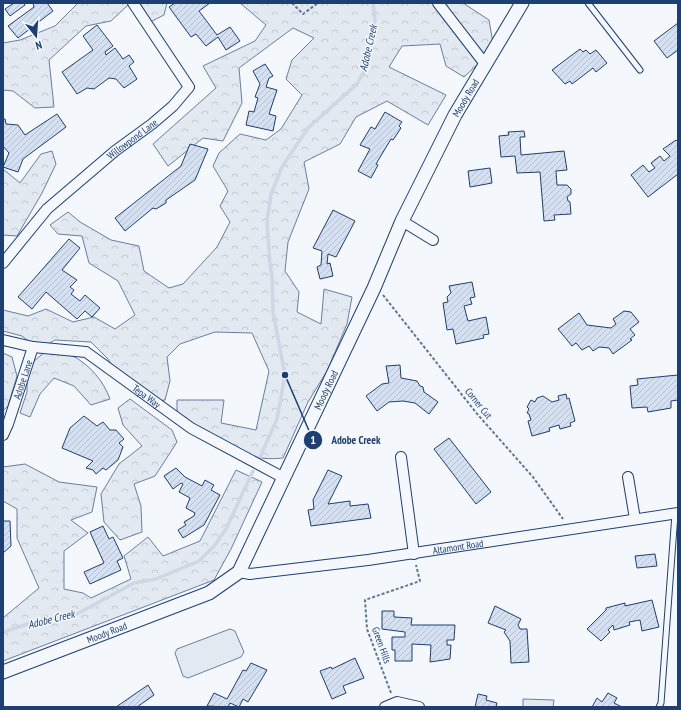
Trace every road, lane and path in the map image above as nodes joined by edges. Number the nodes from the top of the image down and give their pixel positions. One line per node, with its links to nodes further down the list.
1 (133, 3): 11 (street, Willowpond Lane)
2 (292, 3): 3 (path)
3 (318, 3)
4 (438, 3): 7 (street)
5 (522, 3): 7 (street, Moody Road)
6 (588, 3): 8 (lane)
7 (485, 64): 9 (street, Moody Road)
8 (640, 70)
9 (402, 221): 10 (street); 12 (street, Moody Road)
10 (434, 240)
11 (3, 262)
12 (374, 288): 18 (street, Moody Road); 21 (path, Corner Cut)
13 (3, 340): 14 (street, Tepa Way)
14 (33, 347): 15 (street, Adobe Lane); 18 (street, Tepa Way)
15 (3, 435)
16 (400, 457): 22 (street)
17 (628, 477): 20 (street)
18 (284, 478): 23 (street, Moody Road)
19 (677, 514): 20 (street, Altamont Road); 27 (lane)
20 (635, 519): 21 (street, Altamont Road)
21 (570, 530): 22 (street, Altamont Road)
22 (414, 554): 23 (street, Altamont Road); 25 (path, Green Hills)
23 (238, 572): 24 (street, Moody Road)
24 (3, 672)
25 (385, 706): 26 (street)
26 (419, 707)
27 (659, 707)

